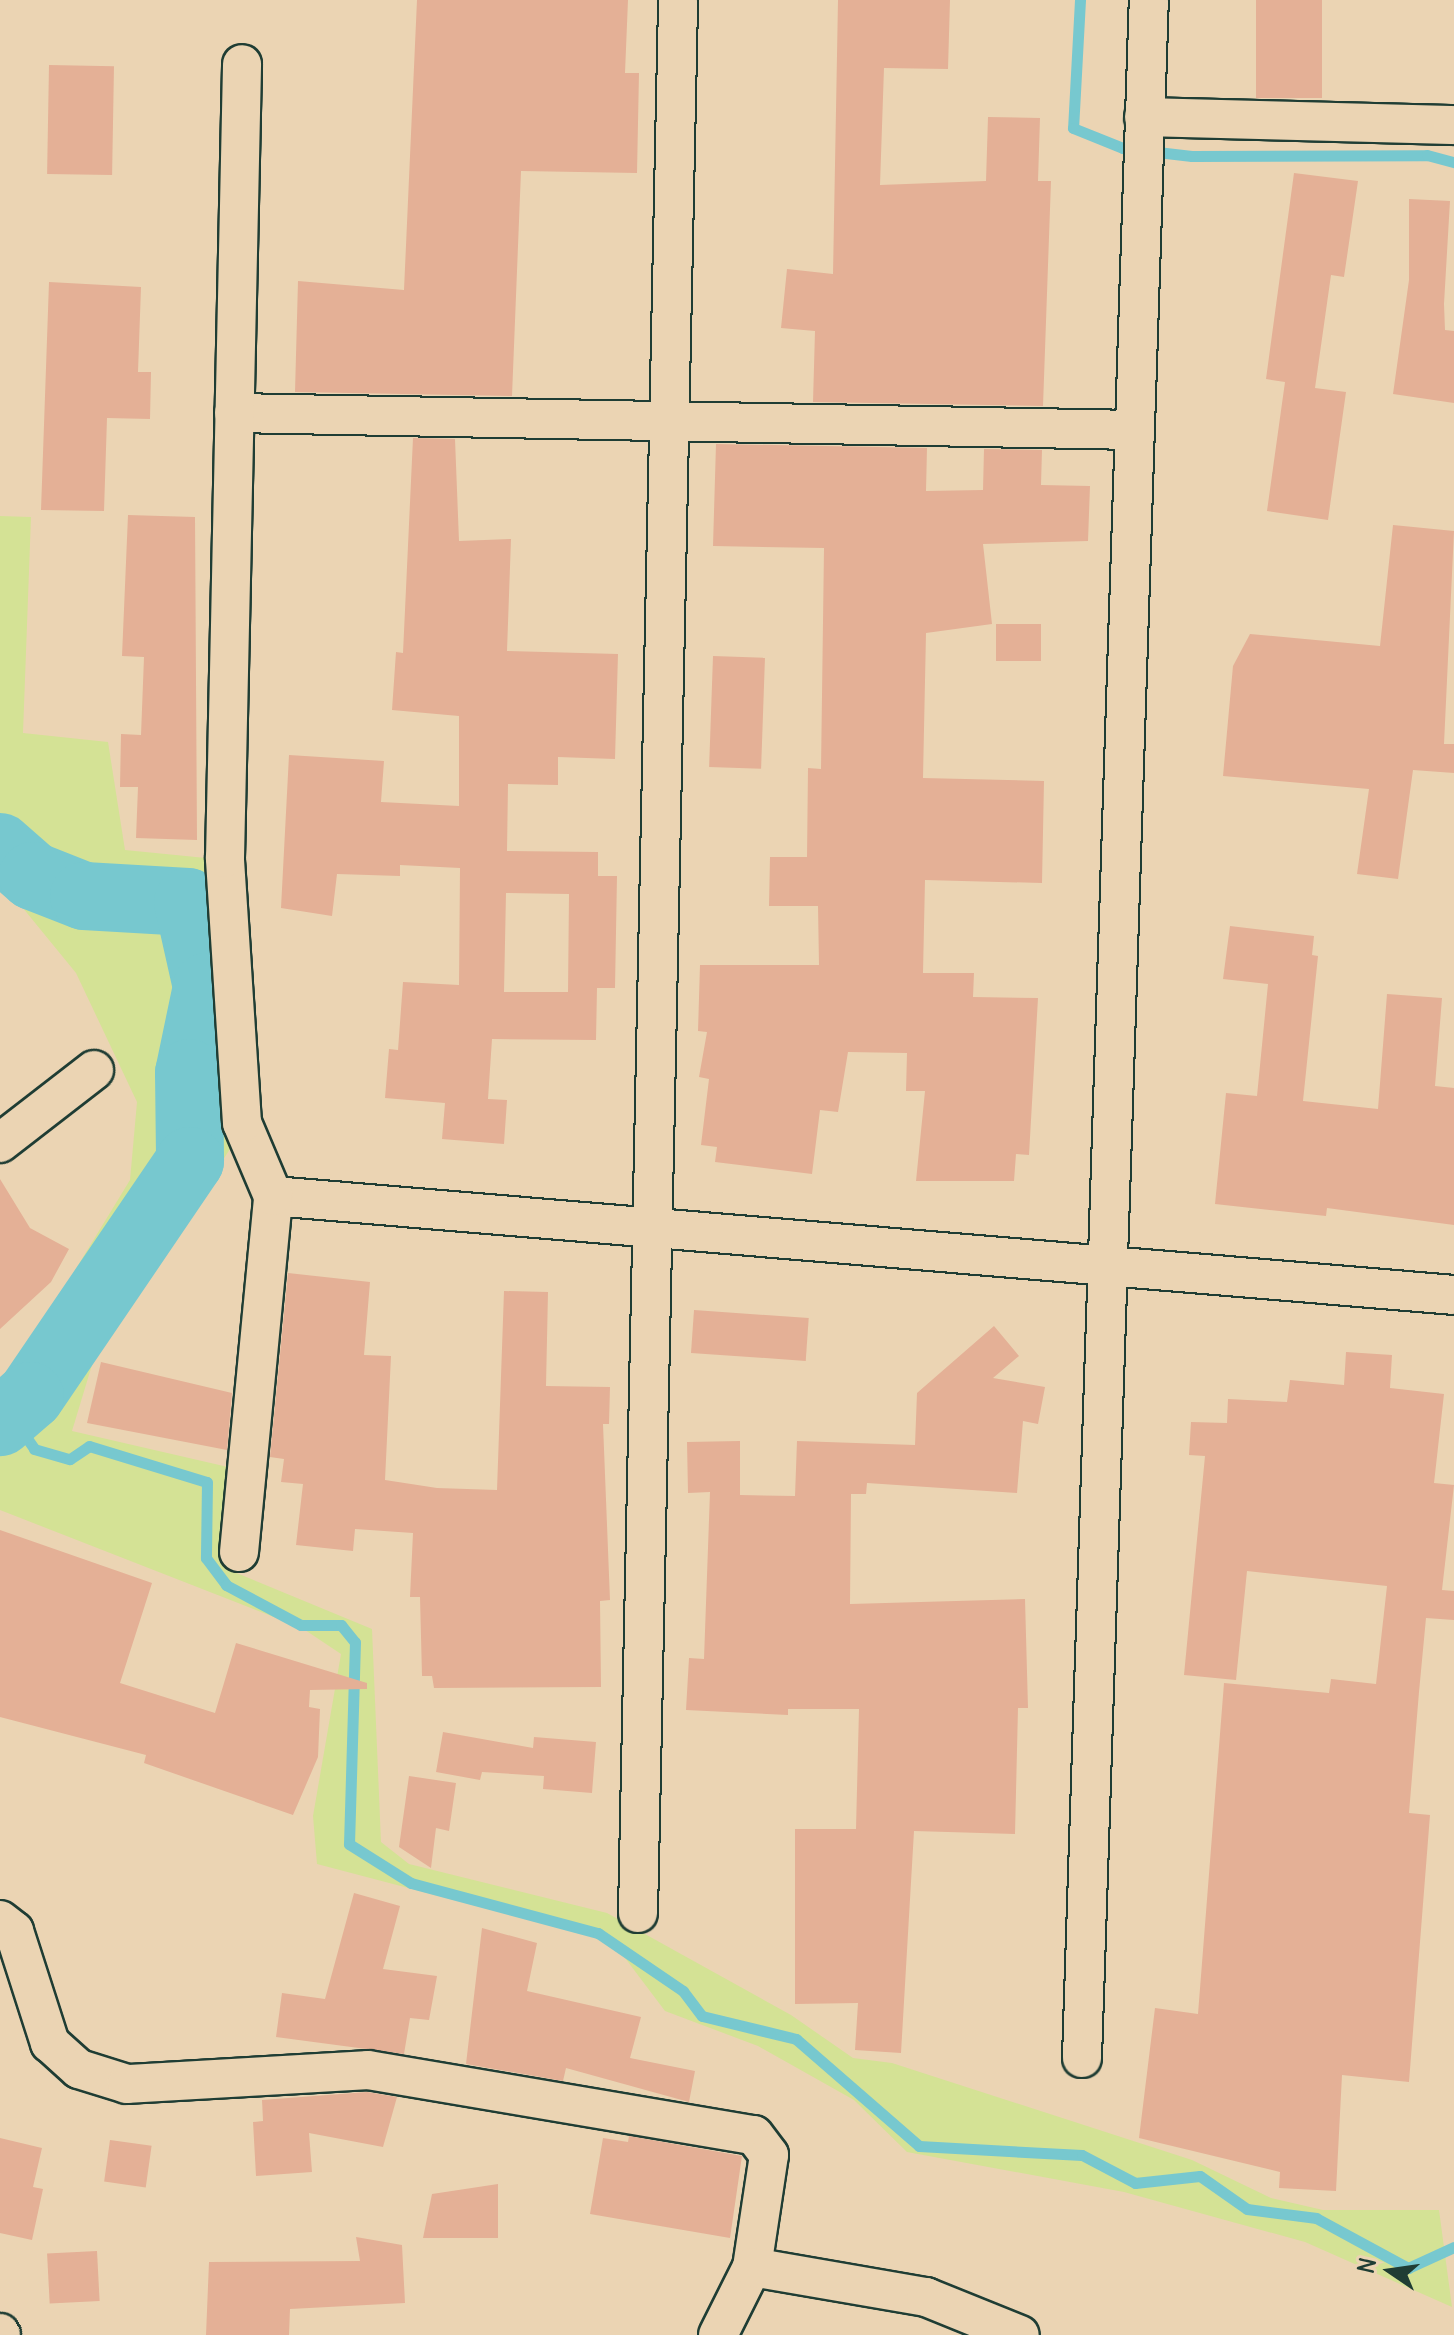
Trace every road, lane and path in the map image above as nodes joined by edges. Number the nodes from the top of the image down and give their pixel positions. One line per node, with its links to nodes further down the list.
1 (678, 0): 7 (street)
2 (1149, 0): 4 (street)
3 (242, 64): 6 (street)
4 (1144, 117): 5 (street); 8 (street)
5 (1454, 125)
6 (234, 413): 7 (street); 11 (street)
7 (669, 421): 8 (street); 12 (street)
8 (1134, 430): 13 (street)
9 (94, 1070): 10 (street)
10 (0, 1143)
11 (273, 1196): 12 (street); 15 (street)
12 (651, 1228): 13 (street); 16 (street)
13 (1106, 1266): 14 (street); 18 (street)
14 (1454, 1295)
15 (239, 1552)
16 (638, 1913)
17 (0, 1920): 19 (street)
18 (1082, 2058)
19 (752, 2267): 20 (street); 21 (street)
20 (718, 2335)
21 (1020, 2335)

